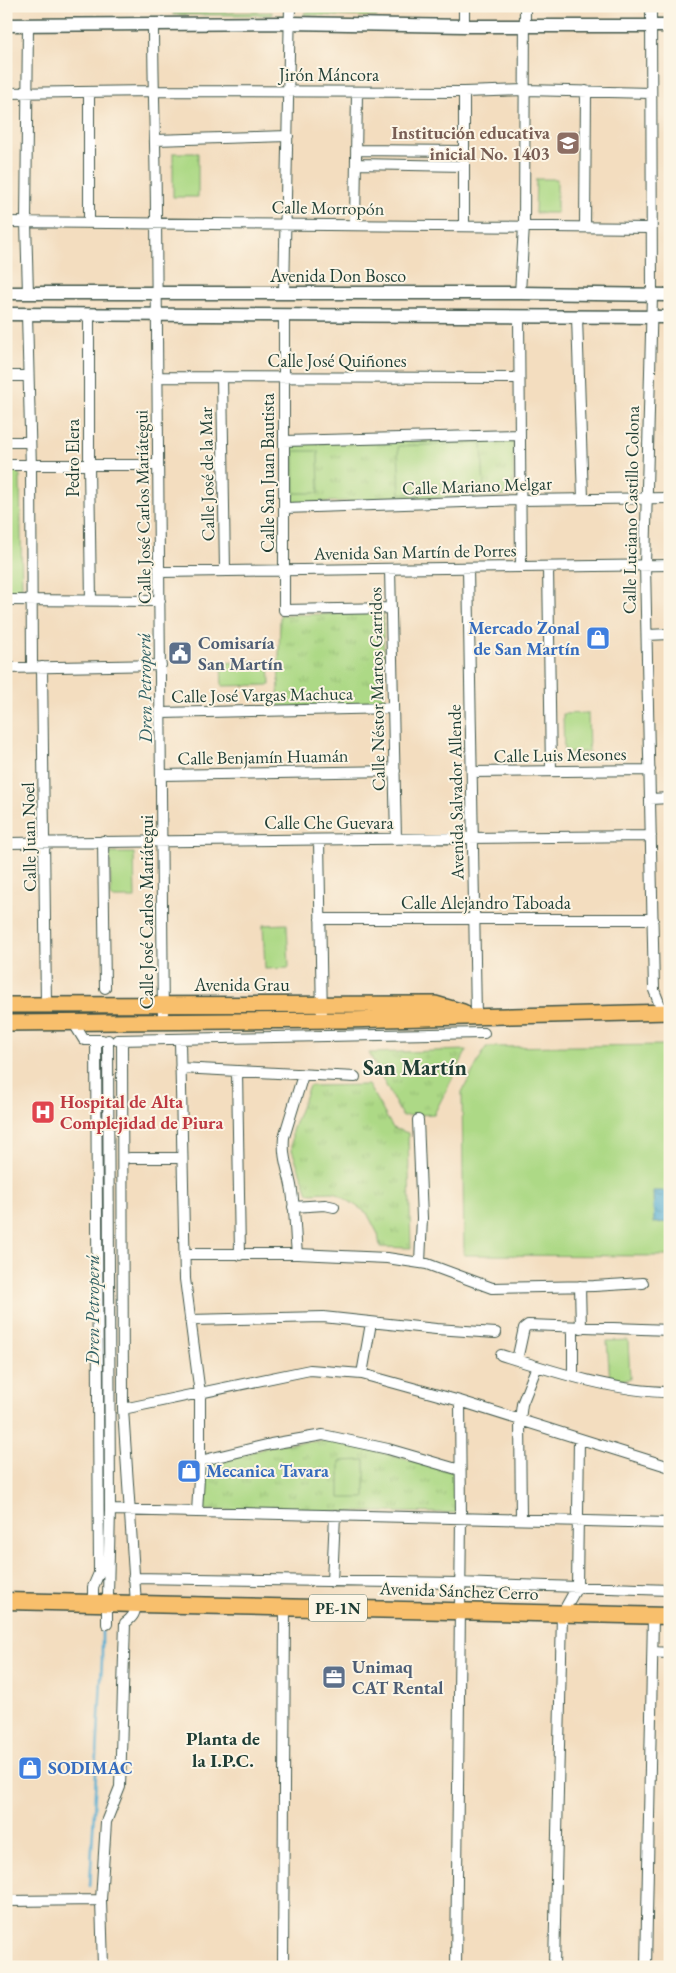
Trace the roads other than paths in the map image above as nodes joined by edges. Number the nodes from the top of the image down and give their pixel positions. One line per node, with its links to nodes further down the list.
1 (290, 6): 5 (street)
2 (464, 6): 9 (street)
3 (525, 6): 10 (street)
4 (651, 6): 11 (street, Calle Luciano Castillo Colona)
5 (290, 22): 6 (street); 9 (street); 17 (street)
6 (153, 24): 8 (street); 13 (street, Calle José Carlos Mariátegui)
7 (6, 25): 8 (street)
8 (28, 25): 22 (street)
9 (464, 26): 10 (street)
10 (525, 26): 11 (street); 14 (street)
11 (651, 26): 12 (street); 21 (street, Calle Luciano Castillo Colona)
12 (670, 26)
13 (153, 90): 16 (street, Jirón Máncora); 17 (street, Jirón Máncora); 24 (street, Calle José Carlos Mariátegui)
14 (525, 90): 15 (street, Jirón Máncora); 19 (street, Jirón Máncora); 36 (street)
15 (586, 91): 21 (street, Jirón Máncora); 37 (street)
16 (89, 92): 22 (street, Jirón Máncora); 31 (street)
17 (288, 92): 18 (street, Jirón Máncora); 23 (street)
18 (357, 92): 19 (street, Jirón Máncora); 25 (street)
19 (464, 92): 26 (street)
20 (6, 93): 22 (street, Jirón Máncora)
21 (651, 93): 38 (street, Calle Luciano Castillo Colona)
22 (28, 94): 30 (street)
23 (288, 136): 24 (street); 33 (street)
24 (155, 140): 32 (street, Calle José Carlos Mariátegui)
25 (356, 150): 26 (street); 27 (street)
26 (464, 151): 28 (street)
27 (356, 164): 28 (street); 34 (street)
28 (464, 166): 35 (street)
29 (6, 222): 30 (street, Calle Morropón)
30 (26, 222): 31 (street, Calle Morropón); 40 (street)
31 (89, 222): 32 (street, Calle Morropón)
32 (156, 222): 33 (street, Calle Morropón); 41 (street, Calle José Carlos Mariátegui)
33 (287, 224): 34 (street, Calle Morropón); 42 (street)
34 (355, 224): 35 (street, Calle Morropón)
35 (464, 226): 36 (street, Calle Morropón)
36 (524, 226): 37 (street, Calle Morropón); 43 (street)
37 (585, 227): 38 (street, Calle Morropón)
38 (650, 228): 44 (street, Calle Luciano Castillo Colona)
39 (6, 293): 40 (street, Avenida Don Bosco)
40 (28, 293): 41 (street, Avenida Don Bosco)
41 (155, 293): 42 (street, Avenida Don Bosco); 49 (street, Calle José Carlos Mariátegui)
42 (284, 293): 43 (street, Avenida Don Bosco)
43 (520, 293): 44 (street, Avenida Don Bosco)
44 (652, 295): 45 (street, Avenida Don Bosco); 53 (street, Calle Luciano Castillo Colona)
45 (670, 295)
46 (6, 314): 47 (street)
47 (28, 314): 48 (street); 56 (street, Calle Juan Noel)
48 (89, 314): 49 (street); 67 (street, Pedro Elera)
49 (156, 315): 50 (street); 57 (street, Calle José Carlos Mariátegui)
50 (284, 315): 51 (street); 59 (street, Calle San Juan Bautista)
51 (519, 316): 52 (street); 60 (street)
52 (577, 316): 53 (street); 71 (street)
53 (650, 317): 54 (street); 69 (street, Calle Luciano Castillo Colona)
54 (670, 317)
55 (6, 376): 56 (street)
56 (28, 376): 64 (street, Calle Juan Noel)
57 (157, 377): 58 (street, Calle José Quiñones); 68 (street, Calle José Carlos Mariátegui)
58 (222, 377): 59 (street, Calle José Quiñones); 81 (street, Calle José de la Mar)
59 (284, 378): 60 (street, Calle José Quiñones); 62 (street, Calle San Juan Bautista)
60 (518, 378): 61 (street)
61 (519, 435): 62 (street); 72 (street)
62 (284, 441): 73 (street, Calle San Juan Bautista)
63 (6, 442): 64 (street)
64 (30, 442): 66 (street, Calle Juan Noel)
65 (6, 465): 66 (street)
66 (31, 465): 67 (street); 84 (street, Calle Juan Noel)
67 (89, 465): 68 (street); 85 (street, Pedro Elera)
68 (158, 465): 82 (street, Calle José Carlos Mariátegui)
69 (647, 498): 70 (street, Calle Mariano Melgar); 71 (street, Calle Mariano Melgar); 74 (street, Calle Luciano Castillo Colona)
70 (670, 498)
71 (582, 499): 72 (street, Calle Mariano Melgar)
72 (520, 500): 73 (street, Calle Mariano Melgar); 77 (street)
73 (284, 508): 80 (street, Calle San Juan Bautista)
74 (645, 565): 75 (street, Avenida San Martín de Porres); 76 (street, Avenida San Martín de Porres); 89 (street, Calle Luciano Castillo Colona)
75 (670, 565)
76 (548, 566): 77 (street, Avenida San Martín de Porres); 97 (street)
77 (521, 567): 78 (street, Avenida San Martín de Porres)
78 (468, 568): 79 (street, Avenida San Martín de Porres); 98 (street, Avenida Salvador Allende)
79 (390, 569): 80 (street, Avenida San Martín de Porres); 87 (street, Calle Néstor Martos Garridos)
80 (284, 570): 81 (street, Avenida San Martín de Porres); 87 (street, Calle San Juan Bautista)
81 (225, 571): 82 (street, Avenida San Martín de Porres)
82 (160, 572): 86 (street, Calle José Carlos Mariátegui)
83 (6, 600): 84 (street)
84 (32, 600): 85 (street); 91 (street, Calle Juan Noel)
85 (91, 601): 86 (street)
86 (160, 601): 90 (street, Calle José Carlos Mariátegui)
87 (391, 608): 93 (street, Calle Néstor Martos Garridos)
88 (670, 634): 89 (street)
89 (647, 635): 95 (street, Calle Luciano Castillo Colona)
90 (161, 665): 91 (street); 94 (street, Calle José Carlos Mariátegui)
91 (37, 667): 92 (street); 108 (street, Calle Juan Noel)
92 (6, 668)
93 (393, 708): 94 (street, Calle José Vargas Machuca); 96 (street, Calle Néstor Martos Garridos)
94 (162, 713): 99 (street, Calle José Carlos Mariátegui)
95 (650, 770): 97 (street, Calle Luis Mesones); 101 (street, Calle Luciano Castillo Colona)
96 (395, 771): 99 (street, Calle Benjamín Huamán); 103 (street, Calle Néstor Martos Garridos)
97 (551, 771): 98 (street, Calle Luis Mesones)
98 (472, 772): 104 (street, Avenida Salvador Allende)
99 (162, 775): 107 (street, Calle José Carlos Mariátegui)
100 (670, 798): 101 (street)
101 (650, 799): 102 (street, Calle Luciano Castillo Colona)
102 (651, 836): 104 (street, Calle Che Guevara); 112 (street, Calle Luciano Castillo Colona)
103 (396, 839): 104 (street, Calle Che Guevara); 105 (street, Calle Che Guevara)
104 (472, 839): 111 (street, Avenida Salvador Allende)
105 (319, 840): 107 (street, Calle Che Guevara); 110 (street)
106 (103, 841): 107 (street, Calle Che Guevara); 108 (street, Calle Che Guevara); 113 (street)
107 (162, 841): 114 (street, Calle José Carlos Mariátegui)
108 (45, 842): 109 (street, Calle Che Guevara); 117 (street, Calle Juan Noel)
109 (6, 843)
110 (320, 919): 111 (street, Calle Alejandro Taboada); 115 (street)
111 (474, 919): 112 (street, Calle Alejandro Taboada); 119 (street, Avenida Salvador Allende)
112 (653, 919): 118 (street, Calle Luciano Castillo Colona)
113 (105, 988)
114 (163, 1004): 115 (main road, Avenida Grau); 117 (main road, Avenida Grau); 121 (street, Calle José Carlos Mariátegui)
115 (322, 1004): 119 (main road, Avenida Grau); 120 (street)
116 (6, 1005): 117 (main road, Avenida Grau)
117 (46, 1005)
118 (666, 1013): 119 (main road, Avenida Grau)
119 (476, 1016): 120 (main road, Avenida Grau)
120 (322, 1020): 121 (main road, Avenida Grau)
121 (163, 1021): 122 (main road, Avenida Grau)
122 (73, 1022): 123 (main road, Avenida Grau); 125 (street)
123 (6, 1023)
124 (484, 1033): 128 (street)
125 (96, 1040): 126 (street); 179 (street)
126 (108, 1040): 127 (street); 163 (street)
127 (122, 1040): 128 (street); 157 (street)
128 (180, 1040): 129 (street)
129 (180, 1068): 130 (street); 135 (street)
130 (237, 1071): 131 (street); 140 (street)
131 (302, 1075): 132 (street); 136 (street)
132 (355, 1077)
133 (418, 1120): 141 (street)
134 (130, 1158): 135 (street)
135 (182, 1158): 138 (street)
136 (293, 1207): 137 (street); 139 (street)
137 (334, 1207)
138 (184, 1254): 140 (street); 144 (street)
139 (297, 1254): 140 (street); 141 (street)
140 (240, 1255)
141 (420, 1263): 143 (street)
142 (642, 1283): 143 (street)
143 (580, 1286): 146 (street)
144 (190, 1320): 145 (street); 155 (street)
145 (371, 1322): 148 (street); 152 (street)
146 (577, 1328): 147 (street); 150 (street); 153 (street)
147 (670, 1330)
148 (496, 1333)
149 (501, 1355): 150 (street)
150 (517, 1360): 151 (street)
151 (537, 1366): 153 (street); 158 (street)
152 (362, 1374): 155 (street); 156 (street)
153 (573, 1376): 154 (street)
154 (670, 1392)
155 (200, 1394): 157 (street); 160 (street)
156 (460, 1401): 158 (street); 162 (street)
157 (123, 1409): 164 (street)
158 (520, 1420): 159 (street); 168 (street)
159 (580, 1439): 161 (street); 169 (street)
160 (200, 1461): 162 (street); 165 (street)
161 (670, 1467)
162 (460, 1470): 167 (street)
163 (110, 1510): 164 (street); 176 (street)
164 (130, 1510): 165 (street); 171 (street)
165 (197, 1512): 166 (street)
166 (335, 1515): 167 (street); 172 (street)
167 (461, 1518): 168 (street); 173 (street)
168 (521, 1519): 169 (street)
169 (577, 1521): 170 (street); 174 (street)
170 (670, 1523)
171 (133, 1578): 172 (street); 178 (street)
172 (332, 1582): 173 (street)
173 (459, 1583): 174 (street); 181 (street)
174 (577, 1588): 175 (street); 182 (street)
175 (670, 1590)
176 (108, 1595)
177 (6, 1601): 179 (highway, Avenida Sánchez Cerro / PE-1N)
178 (136, 1604): 179 (highway, Avenida Sánchez Cerro / PE-1N); 180 (highway, Avenida Sánchez Cerro / PE-1N); 187 (street)
179 (100, 1607): 184 (street)
180 (285, 1608): 181 (highway, Avenida Sánchez Cerro / PE-1N); 190 (street)
181 (459, 1611): 182 (highway, Avenida Sánchez Cerro / PE-1N); 191 (street)
182 (562, 1614): 183 (highway, Avenida Sánchez Cerro / PE-1N); 192 (street)
183 (662, 1616): 185 (street)
184 (107, 1624)
185 (653, 1652): 186 (street); 193 (street)
186 (670, 1653)
187 (101, 1900): 188 (street); 189 (street)
188 (6, 1901)
189 (103, 1967)
190 (282, 1967)
191 (456, 1967)
192 (554, 1967)
193 (646, 1967)

